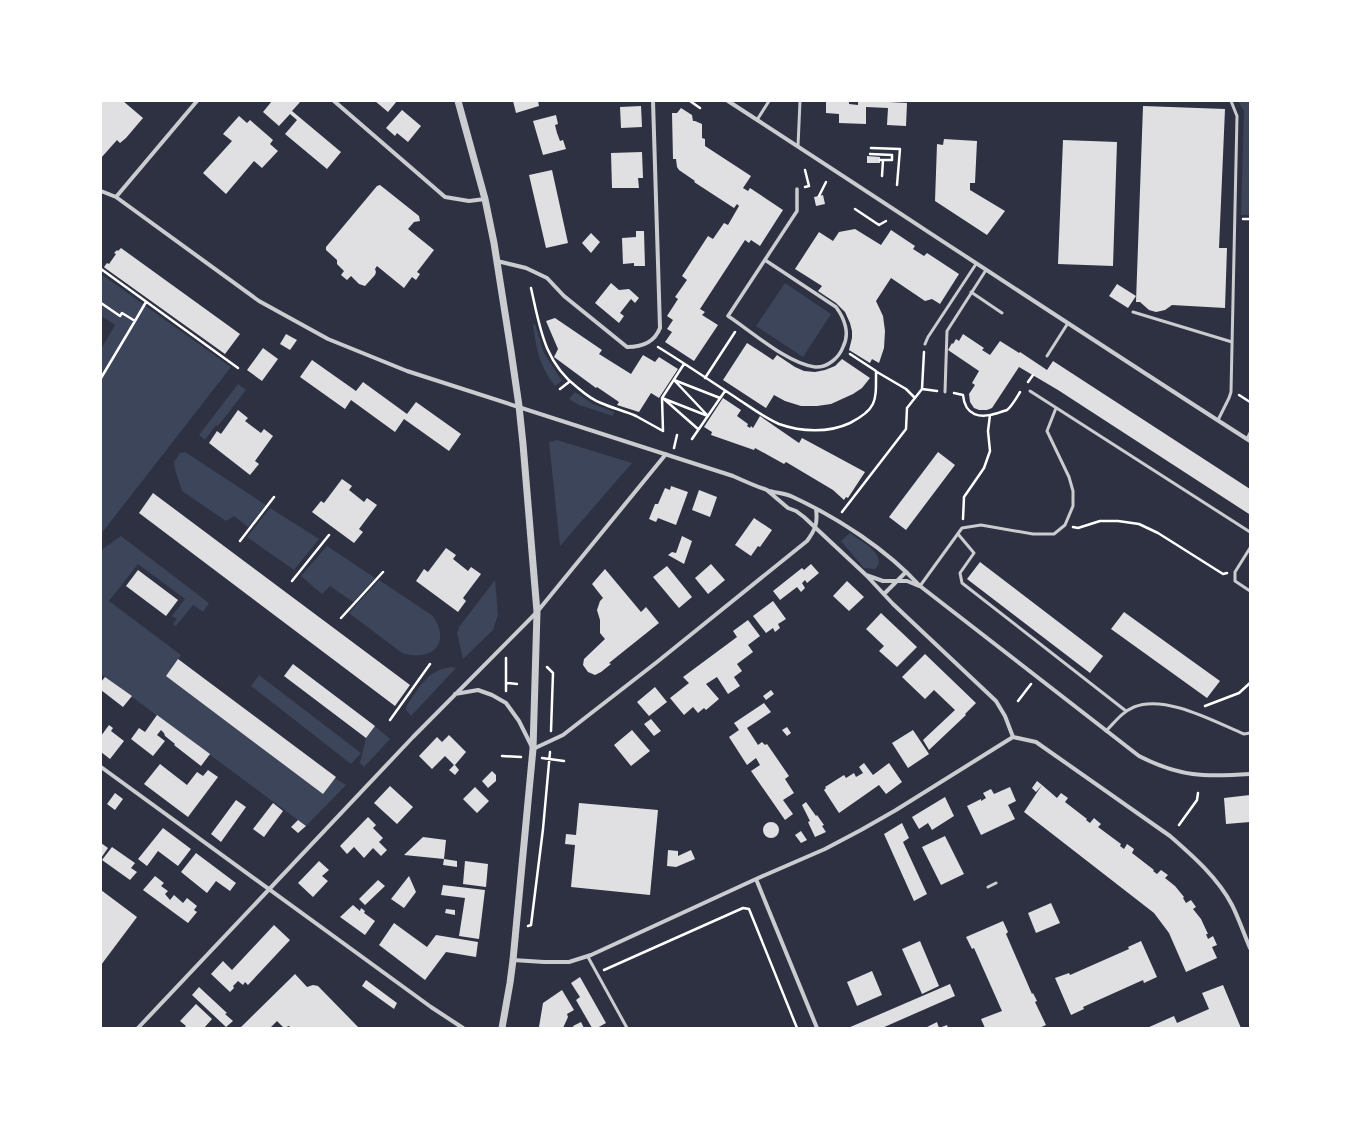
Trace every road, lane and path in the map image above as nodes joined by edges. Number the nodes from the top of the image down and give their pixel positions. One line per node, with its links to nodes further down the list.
1 (197, 101): 23 (street)
2 (334, 101): 24 (street)
3 (458, 101): 24 (street)
4 (653, 101): 43 (street)
5 (690, 101): 10 (path)
6 (728, 101): 11 (street)
7 (769, 101): 11 (lane)
8 (800, 101): 12 (lane)
9 (1231, 101): 44 (lane)
10 (700, 108)
11 (758, 120): 12 (street)
12 (798, 146): 31 (street)
13 (871, 148): 18 (path)
14 (870, 154): 16 (path)
15 (805, 170): 19 (path)
16 (882, 176)
17 (826, 182): 22 (path)
18 (897, 185)
19 (802, 187)
20 (797, 189): 29 (street)
21 (101, 191): 23 (street)
22 (819, 196)
23 (116, 197): 65 (street)
24 (485, 199): 30 (street)
25 (855, 209): 28 (path)
26 (1242, 219): 27 (path)
27 (1250, 219)
28 (886, 221)
29 (765, 260): 47 (street); 47 (street)
30 (496, 261): 43 (street); 65 (street)
31 (976, 264): 33 (street); 45 (lane)
32 (101, 269): 36 (path)
33 (986, 270): 35 (lane); 41 (street)
34 (531, 288): 56 (path)
35 (972, 292): 39 (lane); 61 (lane)
36 (146, 302): 40 (path); 50 (path)
37 (101, 303): 40 (path)
38 (1134, 312): 44 (lane)
39 (1002, 313)
40 (135, 321): 53 (path)
41 (1068, 323): 48 (lane); 69 (street)
42 (729, 341): 54 (path)
43 (650, 342): 49 (path)
44 (1232, 342): 69 (lane)
45 (925, 344)
46 (924, 349): 58 (path)
47 (843, 350): 51 (path)
48 (1046, 356)
49 (684, 364): 54 (path); 55 (path)
50 (238, 368)
51 (876, 371): 59 (path); 64 (path)
52 (1033, 375): 67 (path)
53 (101, 378)
54 (705, 378): 59 (path)
55 (674, 380): 62 (path); 63 (path); 68 (path)
56 (569, 382): 57 (path); 62 (path)
57 (560, 389)
58 (922, 389): 61 (path); 64 (path)
59 (725, 391): 63 (path)
60 (1030, 391): 66 (lane)
61 (945, 392): 67 (path)
62 (662, 398): 68 (path); 70 (path)
63 (720, 398): 68 (path)
64 (915, 398): 78 (path)
65 (519, 406): 74 (street); 96 (street)
66 (1056, 408): 79 (lane); 82 (lane)
67 (990, 415): 80 (path)
68 (708, 416): 70 (path)
69 (1218, 420): 73 (street)
70 (700, 428): 72 (path)
71 (1250, 433): 73 (lane)
72 (692, 439)
73 (1248, 440)
74 (666, 454): 75 (street); 96 (street)
75 (767, 490): 77 (street); 81 (street)
76 (274, 497): 85 (path)
77 (816, 510): 81 (street); 88 (street)
78 (842, 512)
79 (1065, 525): 80 (lane); 89 (path)
80 (962, 528): 83 (lane)
81 (816, 529): 90 (street); 114 (street)
82 (1250, 532)
83 (958, 534): 93 (lane); 108 (lane)
84 (329, 535): 92 (path)
85 (240, 541)
86 (1250, 548): 89 (lane)
87 (383, 572): 97 (path)
88 (906, 572): 91 (street); 93 (street)
89 (1235, 572): 94 (lane)
90 (866, 575): 91 (street); 95 (street)
91 (899, 580): 93 (street); 95 (street)
92 (292, 581)
93 (920, 586): 111 (street)
94 (1250, 590)
95 (884, 594): 113 (street)
96 (537, 612): 98 (street); 106 (street)
97 (341, 618)
98 (536, 655): 114 (path); 115 (street)
99 (506, 657): 102 (path)
100 (430, 664): 110 (path)
101 (1033, 682): 107 (path)
102 (507, 683): 104 (path); 105 (path)
103 (1250, 683): 109 (path)
104 (517, 684)
105 (506, 691)
106 (454, 694): 115 (street); 123 (street)
107 (1018, 701)
108 (1126, 711): 109 (lane); 111 (lane)
109 (1191, 712): 112 (lane)
110 (390, 720)
111 (1106, 731): 117 (street)
112 (1250, 733)
113 (1013, 737): 120 (street); 125 (street)
114 (550, 742): 115 (street); 124 (path)
115 (533, 749): 124 (street)
116 (101, 767): 123 (street)
117 (1250, 774)
118 (1198, 793): 119 (path)
119 (1179, 825)
120 (756, 879): 126 (street); 134 (street)
121 (996, 883): 122 (lane)
122 (988, 887)
123 (269, 890): 129 (street); 130 (street)
124 (516, 934): 127 (street)
125 (1250, 948)
126 (588, 956): 127 (street); 132 (lane)
127 (513, 960): 131 (street)
128 (600, 972): 133 (path)
129 (138, 1028)
130 (463, 1028)
131 (502, 1028)
132 (627, 1028)
133 (797, 1028)
134 (817, 1028)

